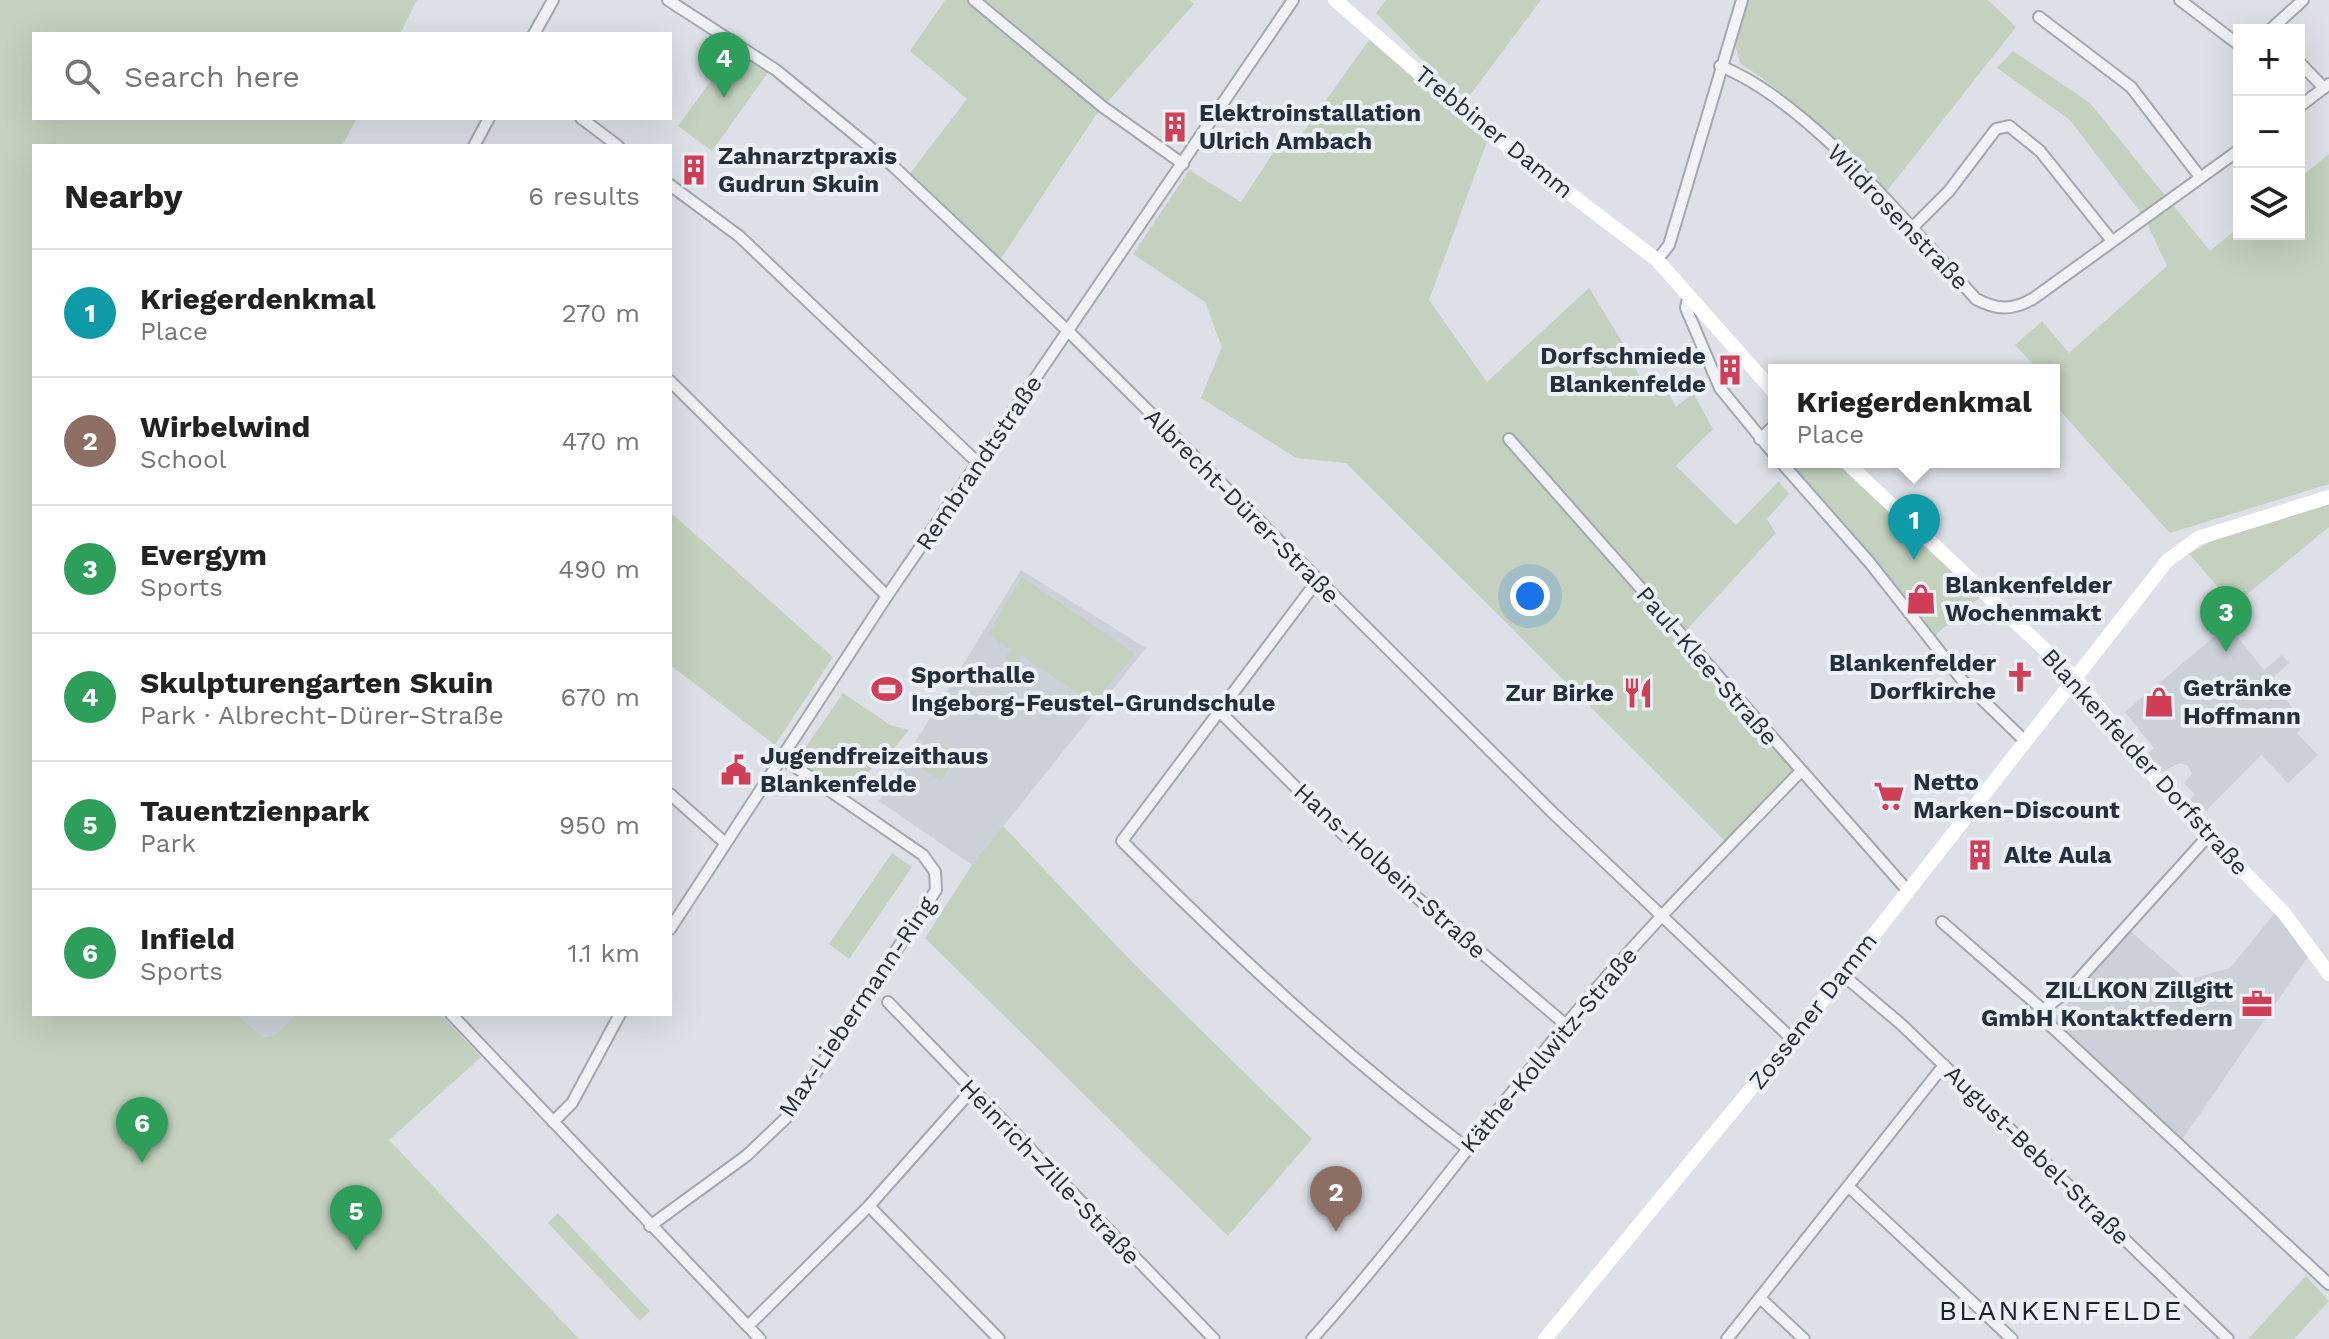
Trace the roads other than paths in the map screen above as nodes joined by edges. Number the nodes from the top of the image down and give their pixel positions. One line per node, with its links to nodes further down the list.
1 (553, 0): 11 (street)
2 (668, 0): 29 (street, Albrecht-Dürer-Straße)
3 (974, 0): 22 (street)
4 (1293, 0): 22 (street, Rembrandtstraße)
5 (1335, 0): 27 (main road, Trebbiner Damm)
6 (1742, 0): 13 (street)
7 (2303, 0): 10 (street)
8 (2186, 2): 12 (street)
9 (2039, 17): 23 (street)
10 (2277, 24)
11 (535, 32)
12 (2233, 40)
13 (1720, 66): 25 (street, Wildrosenstraße); 27 (street)
14 (2305, 67): 15 (street)
15 (2327, 86): 16 (street)
16 (2305, 102)
17 (488, 120): 19 (street)
18 (584, 120): 20 (street)
19 (475, 144)
20 (615, 144)
21 (2233, 154): 23 (street, Wildrosenstraße)
22 (1183, 164): 29 (street, Rembrandtstraße)
23 (2200, 177): 26 (street, Wildrosenstraße)
24 (672, 186): 36 (street)
25 (1912, 228): 26 (street, Wildrosenstraße); 26 (street)
26 (2112, 241)
27 (1657, 260): 28 (main road)
28 (1688, 298): 31 (main road); 34 (street)
29 (1069, 332): 36 (street, Rembrandtstraße); 40 (street, Albrecht-Dürer-Straße)
30 (672, 383): 41 (street)
31 (1768, 385)
32 (1768, 432): 34 (street)
33 (1509, 439): 46 (street, Paul-Klee-Straße)
34 (1760, 439): 35 (street)
35 (1768, 448)
36 (978, 463): 41 (street, Rembrandtstraße)
37 (1786, 468): 44 (street)
38 (1852, 468): 42 (main road, Blankenfelder Dorfstraße)
39 (2329, 497): 42 (main road, Zossener Damm)
40 (1317, 581): 43 (street); 51 (street, Albrecht-Dürer-Straße)
41 (887, 596): 45 (street, Rembrandtstraße)
42 (2075, 678): 44 (main road, Zossener Damm); 48 (main road, Blankenfelder Dorfstraße)
43 (1219, 711): 60 (street, Hans-Holbein-Straße); 65 (street)
44 (2025, 741): 50 (main road, Zossener Damm)
45 (781, 757): 49 (street, Rembrandtstraße); 68 (street, Max-Liebermann-Ring)
46 (1800, 772): 50 (street, Paul-Klee-Straße); 51 (street, Käthe-Kollwitz-Straße)
47 (672, 796): 49 (street)
48 (2208, 836): 54 (main road, Blankenfelder Dorfstraße); 57 (street)
49 (724, 842): 53 (street, Rembrandtstraße)
50 (1908, 891): 55 (main road, Zossener Damm)
51 (1661, 917): 60 (street, Käthe-Kollwitz-Straße); 61 (street, Albrecht-Dürer-Straße)
52 (1942, 922): 57 (street)
53 (672, 926)
54 (2329, 974)
55 (1843, 975): 61 (main road, Zossener Damm); 62 (street, August-Bebel-Straße)
56 (888, 1002): 63 (street, Heinrich-Zille-Straße)
57 (2043, 1010): 69 (street)
58 (453, 1016): 64 (street)
59 (619, 1016): 64 (street)
60 (1566, 1025): 65 (street, Käthe-Kollwitz-Straße)
61 (1792, 1039): 76 (main road, Zossener Damm)
62 (1944, 1065): 66 (street); 80 (street, August-Bebel-Straße)
63 (971, 1091): 67 (street); 74 (street, Heinrich-Zille-Straße)
64 (553, 1122): 68 (street)
65 (1467, 1148): 75 (street, Käthe-Kollwitz-Straße)
66 (1849, 1187): 70 (street); 79 (street)
67 (869, 1206): 71 (street); 73 (street)
68 (650, 1226): 71 (street)
69 (2329, 1284)
70 (1760, 1298): 77 (street); 78 (street)
71 (748, 1326): 72 (street)
72 (760, 1339)
73 (999, 1339)
74 (1214, 1339)
75 (1312, 1339)
76 (1545, 1339)
77 (1727, 1339)
78 (1804, 1339)
79 (2012, 1339)
80 (2228, 1339)

